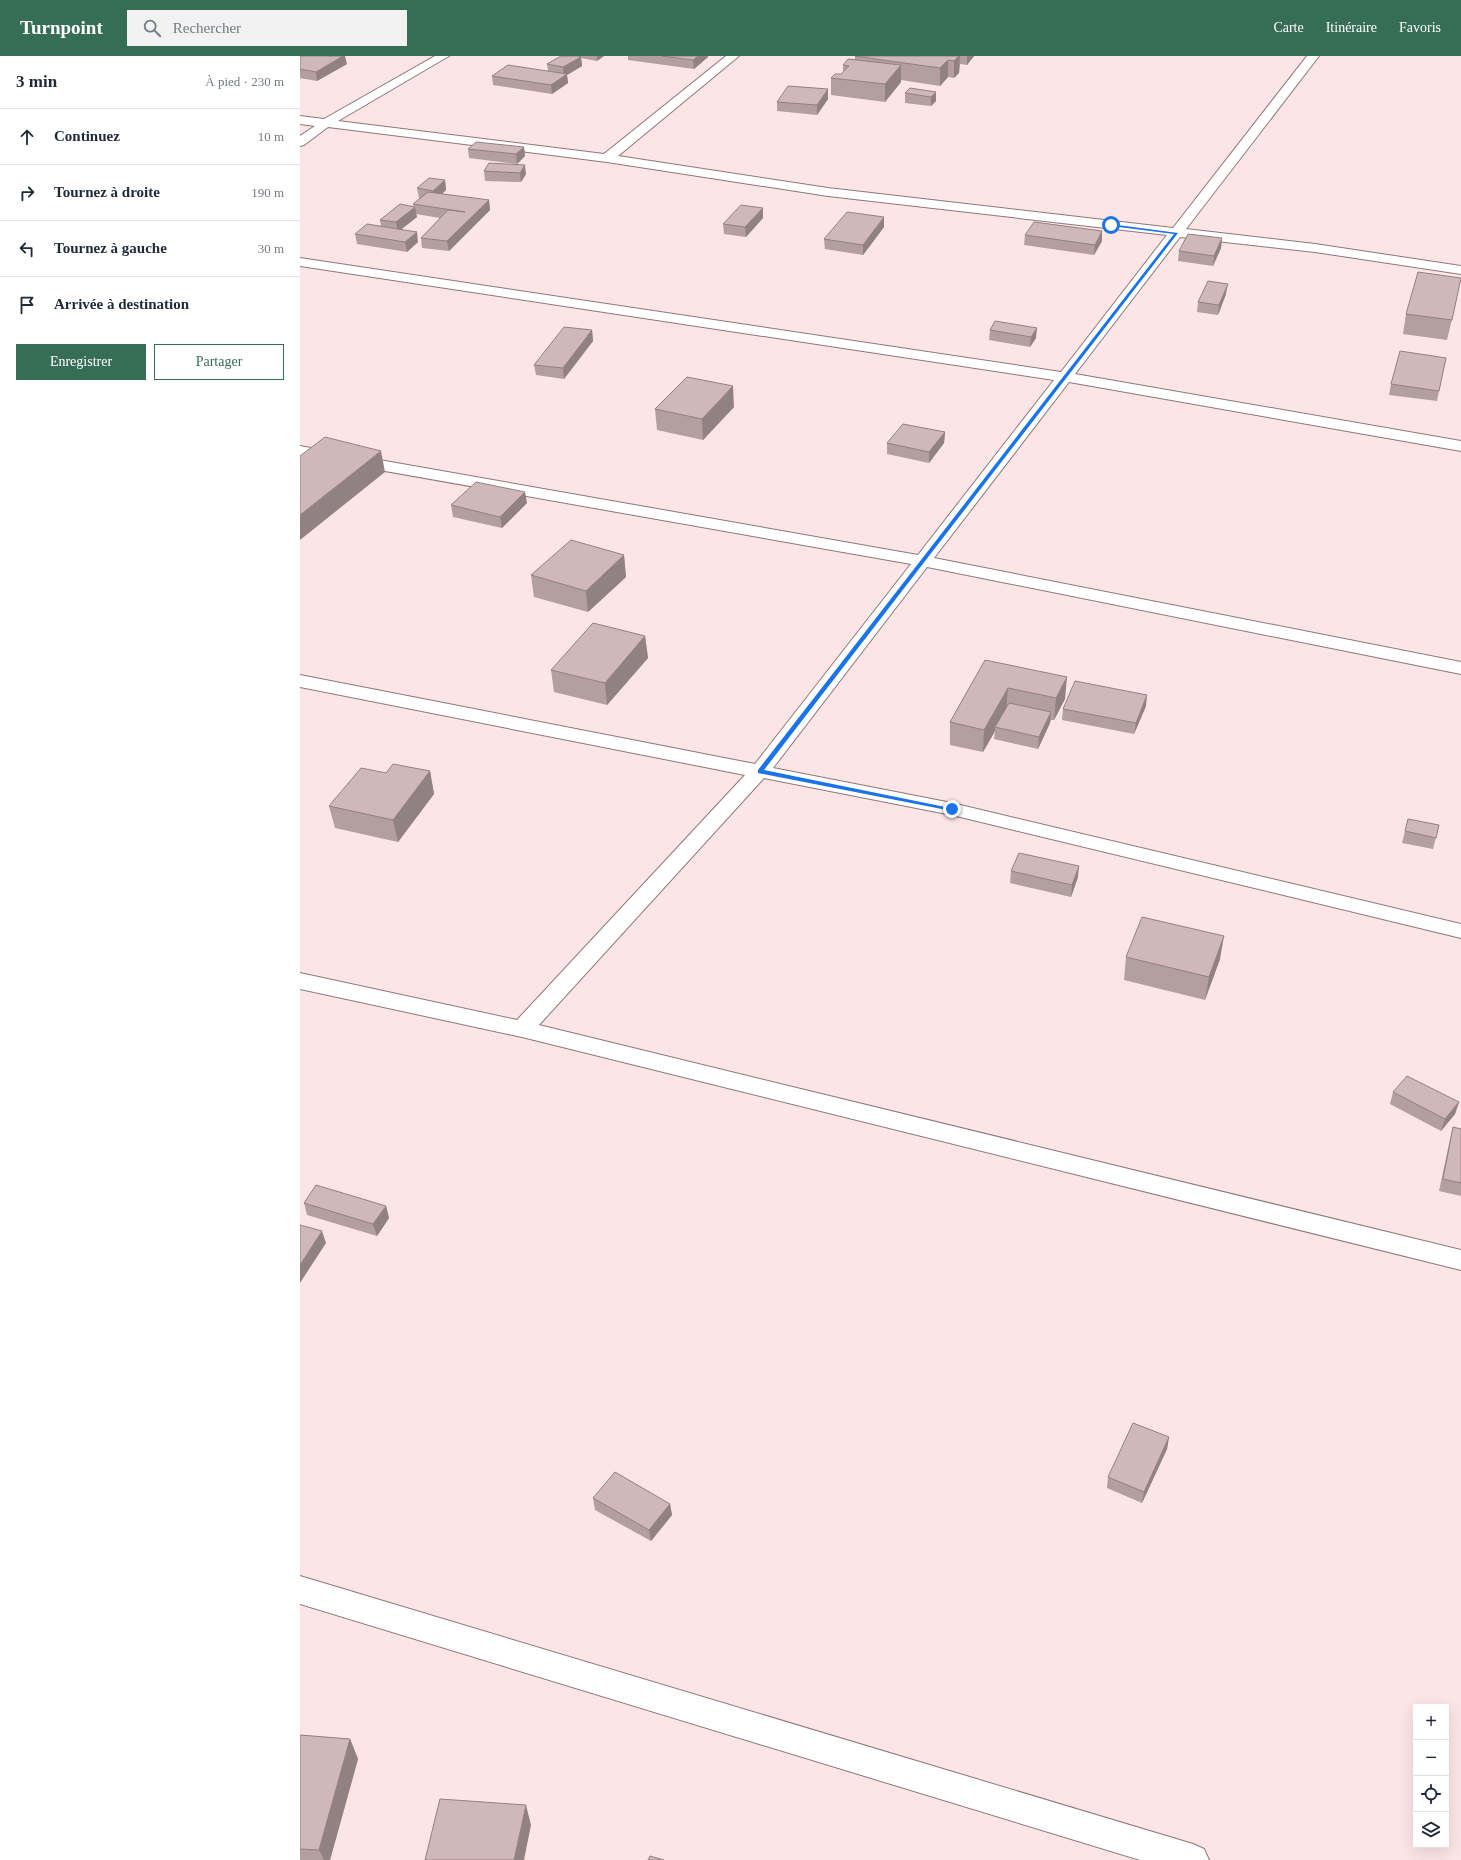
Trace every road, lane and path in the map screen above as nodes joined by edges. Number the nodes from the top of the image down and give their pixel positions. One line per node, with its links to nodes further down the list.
1 (443, 56): 5 (street)
2 (733, 56): 7 (street)
3 (1313, 56): 8 (street)
4 (300, 120): 5 (street)
5 (326, 123): 6 (street); 7 (street)
6 (300, 142)
7 (607, 158): 8 (street)
8 (1176, 233): 10 (street); 11 (street)
9 (300, 262): 11 (street)
10 (1461, 270)
11 (1064, 378): 12 (street); 14 (street)
12 (1461, 446)
13 (300, 451): 14 (street)
14 (923, 560): 15 (street); 17 (street)
15 (1461, 668)
16 (300, 681): 17 (street)
17 (760, 771): 18 (street); 20 (street)
18 (1461, 931)
19 (300, 981): 20 (street)
20 (522, 1029): 21 (street)
21 (1461, 1260)
22 (300, 1590): 23 (street)
23 (1193, 1860)

